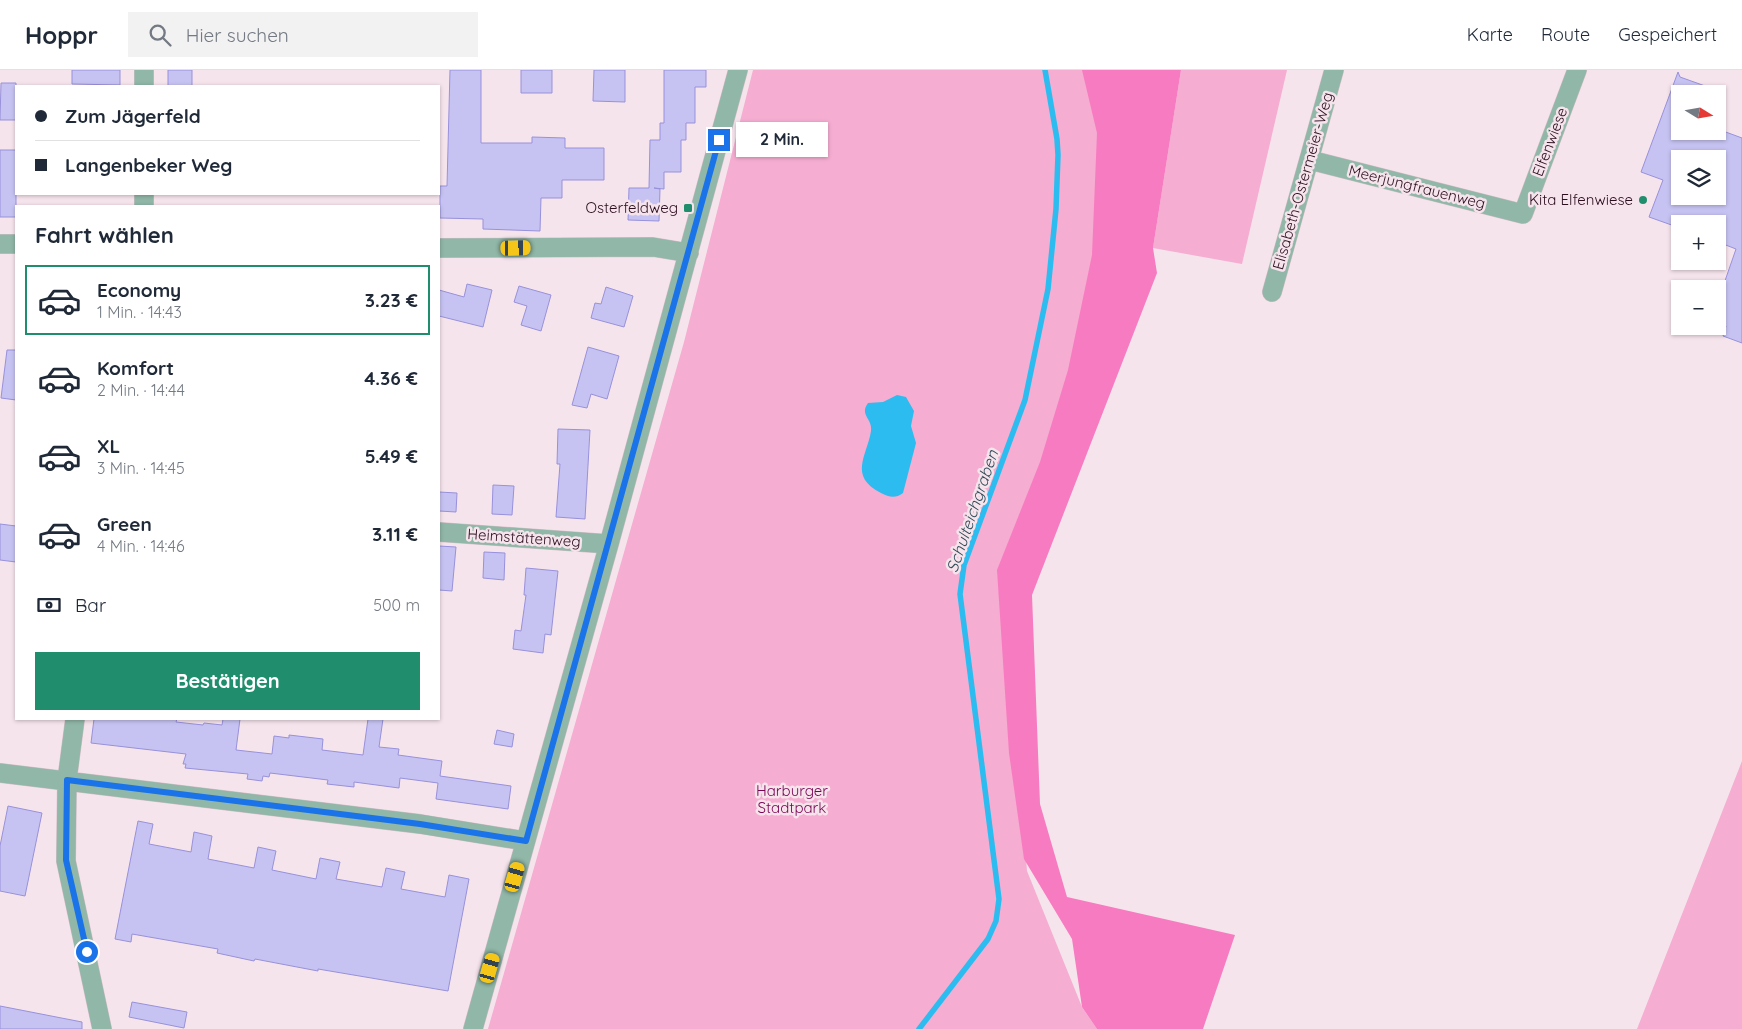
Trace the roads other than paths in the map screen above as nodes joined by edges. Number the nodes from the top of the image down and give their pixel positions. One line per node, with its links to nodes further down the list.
1 (144, 70): 5 (street)
2 (738, 70): 11 (street)
3 (1334, 70): 6 (street, Elisabeth-Ostermeier-Weg)
4 (1577, 70): 7 (street, Elfenwiese)
5 (144, 85)
6 (1310, 160): 7 (street, Meerjungfrauenweg); 12 (street, Elisabeth-Ostermeier-Weg)
7 (1523, 214)
8 (0, 244): 9 (street)
9 (15, 244)
10 (440, 248): 11 (street)
11 (689, 253): 14 (street)
12 (1272, 292)
13 (440, 532): 14 (street, Heimstättenweg)
14 (609, 544): 18 (street)
15 (75, 720): 17 (street)
16 (0, 773): 17 (street)
17 (67, 780): 18 (street); 19 (street)
18 (526, 841): 20 (street)
19 (102, 1029)
20 (473, 1029)

